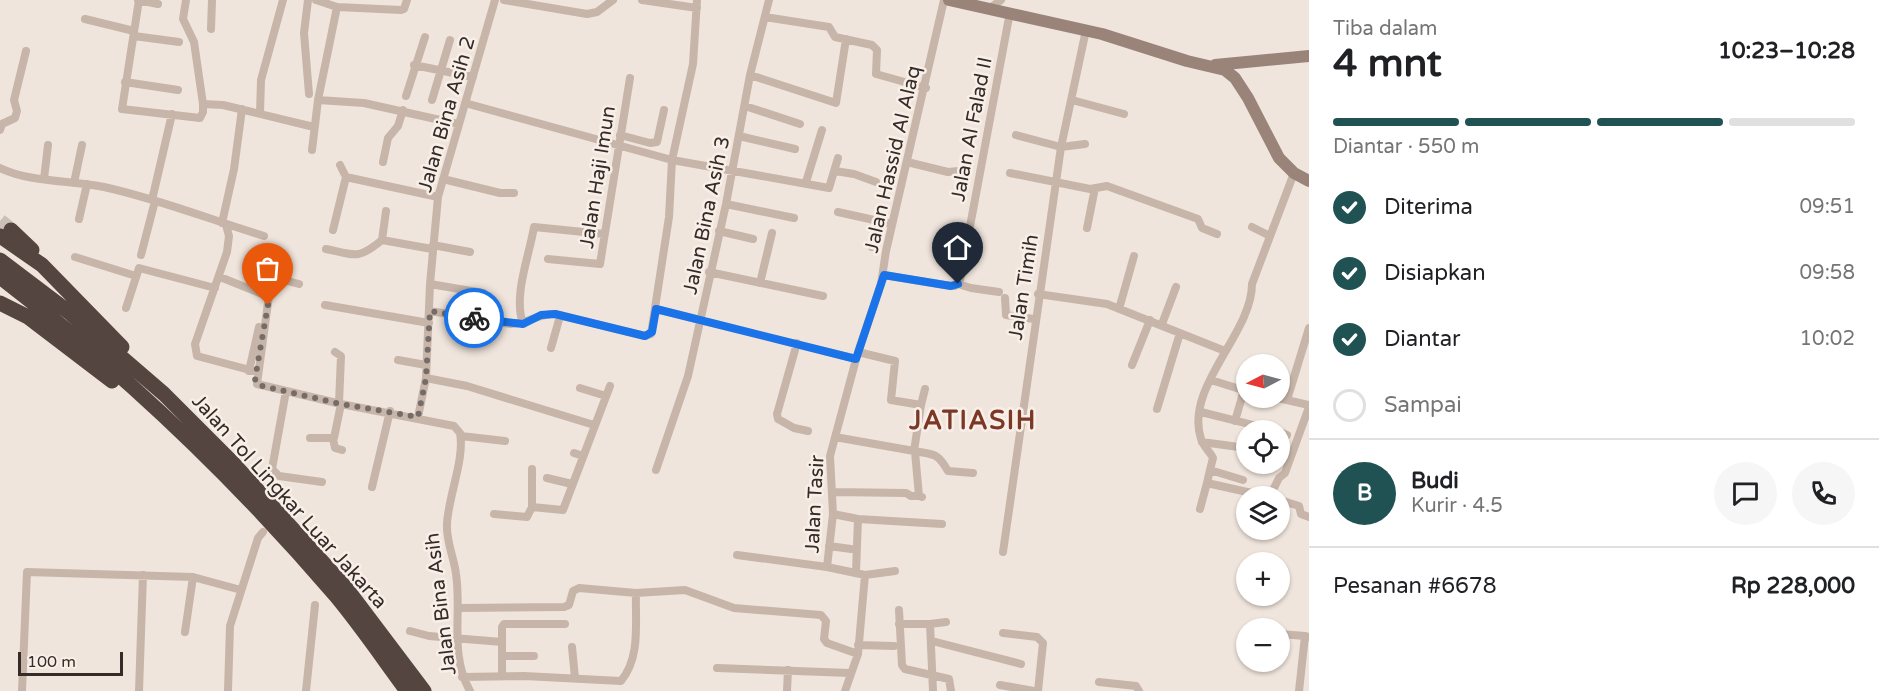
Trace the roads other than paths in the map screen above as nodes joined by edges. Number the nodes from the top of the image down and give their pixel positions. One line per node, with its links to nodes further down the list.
1 (139, 0): 16 (street); 25 (street)
2 (186, 0): 46 (street)
3 (212, 0): 23 (street)
4 (284, 0): 52 (street)
5 (308, 0): 41 (street)
6 (315, 0): 18 (street)
7 (407, 0): 18 (street)
8 (495, 0): 36 (street, Jalan Bina Asih 2)
9 (504, 0): 10 (street)
10 (613, 0)
11 (642, 0): 17 (street)
12 (769, 0): 21 (street, Jalan Bina Asih 3)
13 (944, 0): 39 (street, Jalan Hassid Al Alaq)
14 (949, 0): 19 (main road)
15 (1001, 0): 19 (street)
16 (158, 4)
17 (697, 4): 71 (street)
18 (337, 7): 43 (street)
19 (990, 8): 20 (main road)
20 (1010, 12): 24 (main road); 131 (street, Jalan Al Falad II)
21 (765, 17): 27 (street); 35 (street, Jalan Bina Asih 3)
22 (85, 19): 25 (street)
23 (211, 29)
24 (1086, 30): 33 (main road); 45 (street, Jalan Timih)
25 (134, 33): 29 (street); 38 (street)
26 (425, 37): 32 (street)
27 (846, 39): 35 (street); 39 (street)
28 (450, 40): 34 (street)
29 (179, 42)
30 (26, 51): 58 (street)
31 (1309, 56): 33 (main road)
32 (414, 65): 34 (street); 42 (street)
33 (1211, 66): 80 (main road)
34 (440, 70): 36 (street); 44 (street)
35 (750, 75): 48 (street, Jalan Bina Asih 3)
36 (473, 77): 47 (street, Jalan Bina Asih 2)
37 (630, 78): 60 (street, Jalan Haji Imun)
38 (126, 82): 40 (street); 53 (street)
39 (926, 88): 73 (street, Jalan Hassid Al Alaq)
40 (178, 90)
41 (309, 94)
42 (406, 96)
43 (318, 100): 51 (street); 57 (street)
44 (432, 100)
45 (1072, 100): 54 (street); 67 (street, Jalan Timih)
46 (203, 104): 49 (street); 53 (street)
47 (465, 104): 55 (street, Jalan Bina Asih 2); 66 (street)
48 (745, 106): 56 (street); 62 (street, Jalan Bina Asih 3)
49 (242, 109): 52 (street); 100 (street)
50 (664, 110): 60 (street)
51 (403, 111): 55 (street); 72 (street)
52 (260, 113): 57 (street)
53 (172, 114): 93 (street)
54 (1124, 114)
55 (458, 124): 83 (street, Jalan Bina Asih 2)
56 (801, 124)
57 (314, 127): 69 (street)
58 (0, 130)
59 (822, 130): 85 (street)
60 (620, 135): 66 (street, Jalan Haji Imun)
61 (1016, 135): 67 (street)
62 (740, 136): 68 (street); 76 (street, Jalan Bina Asih 3)
63 (1085, 144): 67 (street)
64 (48, 145): 82 (street)
65 (82, 145): 87 (street)
66 (617, 147): 71 (street); 108 (street, Jalan Haji Imun)
67 (1061, 147): 88 (street, Jalan Timih)
68 (795, 149)
69 (312, 150)
70 (838, 158): 77 (street)
71 (672, 160): 76 (street); 141 (street)
72 (383, 162)
73 (907, 162): 78 (street); 101 (street, Jalan Hassid Al Alaq)
74 (340, 165): 81 (street)
75 (0, 168): 82 (street)
76 (731, 171): 85 (street); 94 (street, Jalan Bina Asih 3)
77 (835, 171): 85 (street); 86 (street)
78 (959, 171)
79 (1010, 172): 88 (street)
80 (1294, 173): 84 (main road); 111 (street)
81 (346, 177): 92 (street); 104 (street)
82 (44, 179): 87 (street)
83 (442, 179): 91 (street); 92 (street, Jalan Bina Asih 2)
84 (1309, 181)
85 (806, 182)
86 (876, 182)
87 (74, 183): 89 (street)
88 (1057, 183): 90 (street); 135 (street, Jalan Timih)
89 (87, 184): 93 (street); 98 (street)
90 (1095, 188): 103 (street); 109 (street)
91 (514, 193)
92 (438, 196): 114 (street, Jalan Bina Asih 2)
93 (153, 200): 100 (street); 118 (street)
94 (726, 204): 97 (street); 105 (street, Jalan Bina Asih 3)
95 (386, 211): 113 (street)
96 (838, 212): 99 (street)
97 (794, 218)
98 (79, 219)
99 (878, 220): 101 (street); 115 (street)
100 (224, 224): 110 (street); 127 (street)
101 (892, 224): 124 (street, Jalan Hassid Al Alaq)
102 (1252, 227): 111 (street)
103 (1087, 228)
104 (333, 230)
105 (719, 231): 112 (street); 123 (street, Jalan Bina Asih 3)
106 (5, 233): 170 (highway)
107 (772, 233): 128 (street)
108 (604, 234): 121 (street, Jalan Haji Imun); 149 (street)
109 (1217, 234)
110 (264, 236)
111 (1270, 236): 155 (street)
112 (753, 239)
113 (382, 240): 114 (street); 116 (street)
114 (432, 247): 117 (street); 130 (street, Jalan Bina Asih 2)
115 (872, 247)
116 (326, 249)
117 (470, 252)
118 (141, 255)
119 (1134, 256): 142 (street)
120 (75, 257): 125 (street)
121 (548, 259)
122 (0, 260): 170 (highway, Jalan Tol Lingkar Luar Jakarta)
123 (710, 272): 128 (street); 145 (street, Jalan Bina Asih 3)
124 (884, 275): 131 (street); 157 (street, Jalan Hassid Al Alaq)
125 (136, 276): 133 (street); 140 (street)
126 (0, 277): 181 (highway, Jalan Tol Lingkar Luar Jakarta)
127 (220, 277): 133 (street); 137 (street)
128 (760, 283): 136 (street)
129 (299, 284): 137 (street)
130 (430, 284): 134 (street); 143 (street, Jalan Bina Asih 2)
131 (958, 284): 146 (street)
132 (1176, 287): 150 (street)
133 (215, 288): 161 (street)
134 (483, 293)
135 (1038, 294): 142 (street); 146 (street, Jalan Timih)
136 (823, 296)
137 (266, 300): 161 (street)
138 (0, 303): 181 (highway)
139 (325, 305): 148 (street)
140 (126, 308)
141 (656, 309): 144 (street); 145 (street)
142 (1119, 309): 147 (street)
143 (430, 311): 148 (street, Jalan Bina Asih 2); 149 (street)
144 (560, 316): 149 (street); 154 (street)
145 (702, 319): 153 (street); 195 (street, Jalan Bina Asih 3)
146 (1034, 319): 218 (street, Jalan Timih)
147 (1150, 320): 150 (street); 160 (street)
148 (429, 323): 159 (street, Jalan Bina Asih 2)
149 (523, 324)
150 (1162, 324): 152 (street)
151 (1309, 328): 168 (street)
152 (1180, 333): 155 (street); 177 (street)
153 (797, 343): 157 (street); 184 (street)
154 (551, 348)
155 (1225, 351): 163 (street)
156 (335, 352): 173 (street)
157 (857, 355): 175 (street); 186 (street, Jalan Tasir)
158 (398, 360): 159 (street)
159 (426, 365): 162 (street, Jalan Bina Asih 2)
160 (1132, 365)
161 (253, 372): 169 (street)
162 (426, 378): 180 (street, Jalan Bina Asih 2); 183 (street)
163 (1211, 380): 165 (street); 179 (street)
164 (610, 386): 171 (street)
165 (1236, 387)
166 (580, 388): 171 (street)
167 (925, 389): 175 (street)
168 (1290, 390)
169 (286, 391): 173 (street); 200 (street)
170 (164, 394): 262 (highway, Jalan Tol Lingkar Luar Jakarta)
171 (606, 396): 183 (street)
172 (1290, 401): 174 (street)
173 (340, 404): 178 (street); 188 (street)
174 (1309, 404): 203 (street)
175 (921, 405): 193 (street)
176 (1239, 408): 182 (street)
177 (1157, 409)
178 (390, 411): 180 (street); 204 (street)
179 (1201, 412): 182 (street); 190 (street)
180 (418, 417): 185 (street)
181 (166, 418): 261 (highway, Jalan Tol Lingkar Luar Jakarta)
182 (1235, 421)
183 (594, 425): 202 (street)
184 (808, 431)
185 (461, 436): 189 (street); 228 (street, Jalan Bina Asih)
186 (835, 437): 193 (street); 206 (street, Jalan Tasir)
187 (310, 438): 188 (street)
188 (333, 440): 192 (street)
189 (506, 441)
190 (1202, 442): 191 (street); 196 (street)
191 (1236, 447)
192 (342, 450)
193 (915, 452): 197 (street); 206 (street)
194 (532, 469): 208 (street)
195 (656, 470)
196 (1210, 470): 199 (street); 201 (street)
197 (973, 473)
198 (547, 478): 202 (street)
199 (1243, 480)
200 (322, 482)
201 (1207, 483): 205 (street); 209 (street)
202 (572, 484): 208 (street)
203 (1276, 486)
204 (372, 487)
205 (1236, 490)
206 (831, 492): 211 (street, Jalan Tasir)
207 (1290, 503): 212 (street)
208 (532, 507): 210 (street)
209 (1200, 508)
210 (494, 514)
211 (833, 514): 213 (street); 216 (street, Jalan Tasir)
212 (1309, 517)
213 (858, 519): 214 (street); 222 (street)
214 (942, 524)
215 (263, 532): 225 (street)
216 (829, 546): 217 (street); 220 (street, Jalan Tasir)
217 (851, 549)
218 (1003, 552)
219 (737, 555): 220 (street)
220 (827, 567): 222 (street, Jalan Tasir)
221 (895, 572): 222 (street, Jalan Tasir)
222 (860, 573): 244 (street)
223 (142, 575): 224 (street); 257 (street); 258 (street)
224 (193, 576): 225 (street); 234 (street)
225 (241, 590): 259 (street)
226 (636, 593): 228 (street); 244 (street); 254 (street)
227 (315, 605): 260 (street)
228 (459, 608): 239 (street, Jalan Bina Asih)
229 (899, 610): 232 (street)
230 (946, 622): 233 (street)
231 (565, 624): 241 (street)
232 (899, 624): 233 (street); 252 (street)
233 (930, 624): 240 (street)
234 (185, 632)
235 (410, 632): 239 (street)
236 (1003, 633): 268 (street)
237 (1290, 635): 238 (street)
238 (1307, 637): 270 (street)
239 (456, 638): 241 (street); 253 (street, Jalan Bina Asih)
240 (932, 641): 247 (street); 252 (street)
241 (502, 642): 245 (street)
242 (894, 646): 244 (street)
243 (573, 647): 254 (street)
244 (858, 650): 251 (street)
245 (502, 656): 246 (street); 250 (street)
246 (534, 656)
247 (1022, 664)
248 (717, 668): 249 (street)
249 (788, 670): 251 (street); 264 (street)
250 (502, 672)
251 (850, 673): 265 (street)
252 (933, 675): 266 (street); 267 (street)
253 (462, 677): 254 (street); 263 (street, Jalan Bina Asih)
254 (574, 678)
255 (1100, 682): 269 (street)
256 (1000, 685): 268 (street)
257 (21, 691)
258 (139, 691)
259 (228, 691)
260 (306, 691)
261 (407, 691)
262 (424, 691)
263 (470, 691)
264 (787, 691)
265 (845, 691)
266 (933, 691)
267 (951, 691)
268 (1036, 691)
269 (1139, 691)
270 (1299, 691)

